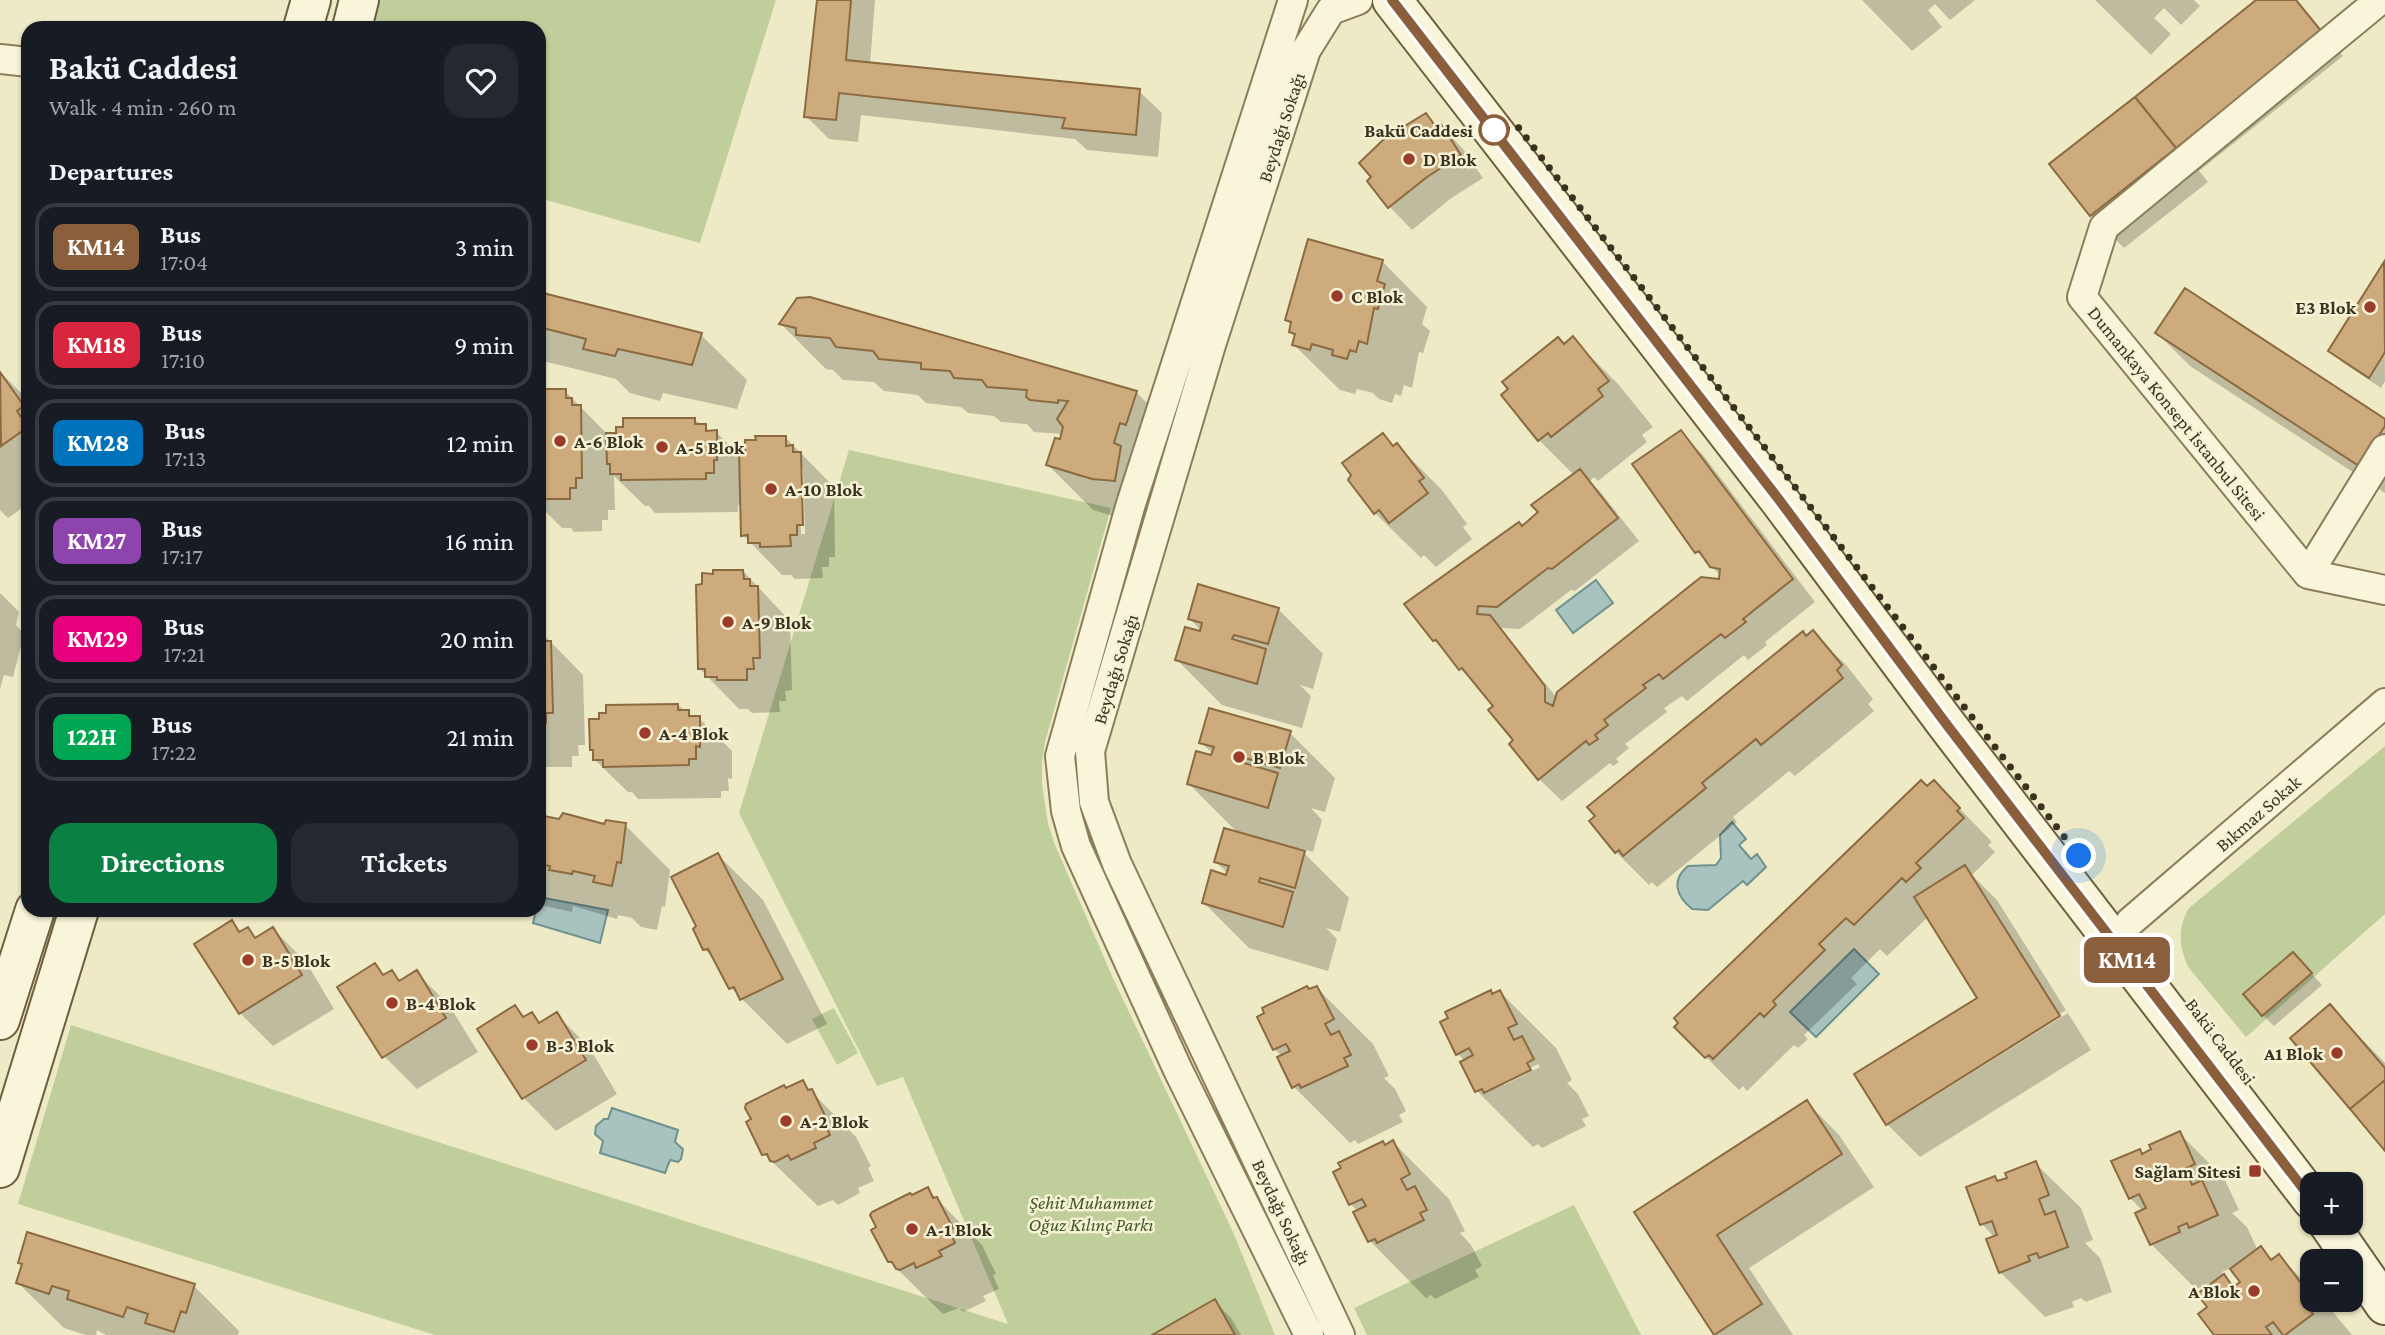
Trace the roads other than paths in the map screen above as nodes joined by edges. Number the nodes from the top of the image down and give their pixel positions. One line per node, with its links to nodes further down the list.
1 (311, 0): 6 (main road)
2 (359, 0): 7 (main road)
3 (1293, 0): 26 (street, Beydağı Sokağı)
4 (2380, 0): 11 (street, Dumankaya Konsept İstanbul Sitesi)
5 (1388, 1): 16 (main road, Bakü Caddesi); 21 (main road, Bakü Caddesi); 27 (street, Beydağı Sokağı)
6 (305, 21)
7 (354, 21)
8 (0, 59): 9 (street)
9 (21, 61)
10 (2385, 449): 11 (street)
11 (2308, 574): 12 (street)
12 (2385, 590)
13 (2385, 704): 16 (street, Bıkmaz Sokak)
14 (33, 917): 17 (main road)
15 (76, 917): 18 (main road)
16 (2130, 922): 20 (main road, Bakü Caddesi)
17 (0, 1020)
18 (18, 1047): 19 (main road)
19 (0, 1168)
20 (2318, 1172)
21 (2300, 1184)
22 (2363, 1233): 24 (main road)
23 (2336, 1235): 25 (main road)
24 (2385, 1263)
25 (2385, 1305)
26 (1309, 1335)
27 (1340, 1335)

